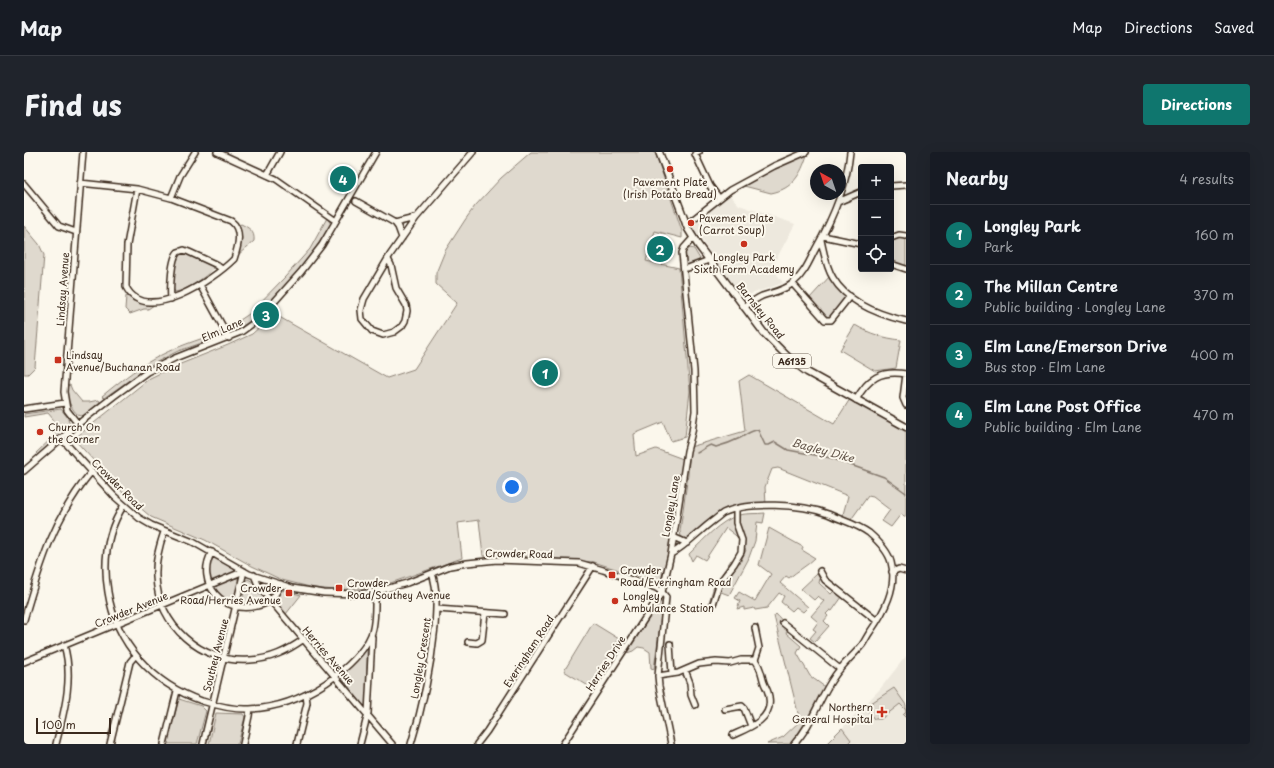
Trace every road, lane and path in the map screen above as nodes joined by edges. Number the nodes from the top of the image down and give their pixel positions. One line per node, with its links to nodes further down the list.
1 (83, 152): 12 (street, Lindsay Avenue)
2 (195, 152): 18 (street)
3 (216, 152): 11 (street)
4 (280, 152): 11 (street)
5 (376, 152): 23 (street, Elm Lane)
6 (473, 152): 22 (street)
7 (660, 152): 25 (main road, Barnsley Road / A6135)
8 (699, 152): 19 (street)
9 (806, 152): 19 (street)
10 (850, 152): 21 (street)
11 (267, 175): 23 (street)
12 (80, 183): 16 (street); 26 (street, Lindsay Avenue)
13 (24, 184): 26 (street)
14 (906, 185): 15 (street)
15 (894, 186)
16 (137, 189): 18 (street); 42 (street)
17 (858, 193): 21 (street)
18 (171, 198): 37 (street)
19 (719, 198): 25 (street)
20 (356, 201): 24 (street)
21 (838, 202): 31 (street)
22 (416, 218): 24 (street); 29 (street)
23 (336, 221): 45 (street, Elm Lane)
24 (395, 223): 29 (street)
25 (686, 225): 30 (main road, Barnsley Road / A6135)
26 (76, 232): 48 (street, Lindsay Avenue)
27 (906, 236): 28 (street)
28 (894, 237)
29 (402, 238): 33 (street)
30 (693, 238): 34 (main road, Barnsley Road / A6135); 36 (street, Longley Lane)
31 (822, 238): 32 (street); 40 (street); 41 (street)
32 (858, 244)
33 (388, 259): 33 (street)
34 (709, 260): 36 (street); 43 (main road, Barnsley Road / A6135)
35 (894, 265): 38 (street)
36 (684, 268): 59 (street, Longley Lane)
37 (222, 269): 39 (street); 42 (street)
38 (906, 269)
39 (200, 284): 42 (street); 45 (street)
40 (793, 284): 41 (street); 43 (street)
41 (850, 296): 44 (street)
42 (171, 299)
43 (744, 307): 47 (main road, Barnsley Road / A6135)
44 (906, 321)
45 (229, 338): 51 (street, Elm Lane)
46 (906, 374): 47 (street); 49 (street)
47 (856, 400): 52 (main road, Barnsley Road / A6135)
48 (65, 403): 50 (street); 51 (street, Lindsay Avenue)
49 (906, 405)
50 (24, 409)
51 (78, 424): 53 (street, Elm Lane)
52 (906, 427)
53 (61, 438): 54 (street, Elm Lane); 55 (street, Crowder Road)
54 (24, 471)
55 (92, 472): 56 (street, Crowder Road); 81 (street)
56 (124, 505): 58 (street, Crowder Road); 84 (street)
57 (736, 509): 60 (street); 67 (street); 77 (street)
58 (164, 532): 61 (street, Crowder Road); 75 (street)
59 (673, 537): 60 (street); 62 (street, Longley Lane)
60 (687, 543): 62 (street)
61 (212, 552): 64 (street, Crowder Road); 71 (street)
62 (671, 554): 73 (street, Longley Lane)
63 (593, 566): 68 (street, Crowder Road); 73 (street, Crowder Road); 118 (street, Everingham Road)
64 (244, 571): 69 (street, Crowder Road); 71 (street, Crowder Avenue); 76 (street, Southey Avenue)
65 (820, 571): 82 (street)
66 (906, 571): 67 (street)
67 (892, 572): 82 (street)
68 (432, 573): 72 (street, Crowder Road); 78 (street, Longley Crescent)
69 (254, 575): 70 (street, Crowder Road); 74 (street, Herries Avenue)
70 (281, 584): 72 (street, Crowder Road); 74 (street)
71 (210, 586): 75 (street, Crowder Avenue); 76 (street)
72 (375, 592): 86 (street)
73 (662, 592): 99 (street, Longley Lane); 119 (street, Herries Drive)
74 (271, 600): 76 (street); 87 (street, Herries Avenue)
75 (162, 606): 84 (street, Crowder Avenue); 92 (street)
76 (236, 607): 92 (street, Southey Avenue)
77 (712, 607)
78 (436, 608): 79 (street); 117 (street, Longley Crescent)
79 (485, 613): 80 (street); 88 (street)
80 (505, 614)
81 (24, 620)
82 (877, 621): 95 (street)
83 (783, 622): 95 (street)
84 (116, 624): 90 (street, Crowder Avenue); 91 (street)
85 (755, 628): 93 (street)
86 (372, 634): 98 (street); 106 (street)
87 (304, 639): 92 (street); 98 (street, Herries Avenue)
88 (468, 642)
89 (670, 644): 97 (street)
90 (64, 645): 94 (street, Crowder Avenue); 109 (street)
91 (135, 656): 100 (street); 110 (street)
92 (224, 657): 102 (street, Southey Avenue)
93 (755, 660): 96 (street); 107 (street)
94 (24, 662)
95 (840, 669): 121 (street)
96 (685, 670): 97 (street); 103 (street)
97 (672, 674): 99 (street)
98 (335, 676): 101 (street); 106 (street, Herries Avenue)
99 (658, 676): 120 (street, Longley Lane)
100 (177, 690): 102 (street); 111 (street)
101 (306, 695): 104 (street); 114 (street)
102 (212, 705): 104 (street); 112 (street, Southey Avenue)
103 (695, 705)
104 (250, 709): 113 (street)
105 (725, 709): 107 (street)
106 (368, 713): 115 (street); 116 (street, Herries Avenue)
107 (751, 726): 108 (street)
108 (734, 735)
109 (56, 744)
110 (110, 744)
111 (164, 744)
112 (203, 744)
113 (243, 744)
114 (298, 744)
115 (360, 744)
116 (392, 744)
117 (411, 744)
118 (477, 744)
119 (563, 744)
120 (672, 744)
121 (794, 744)

